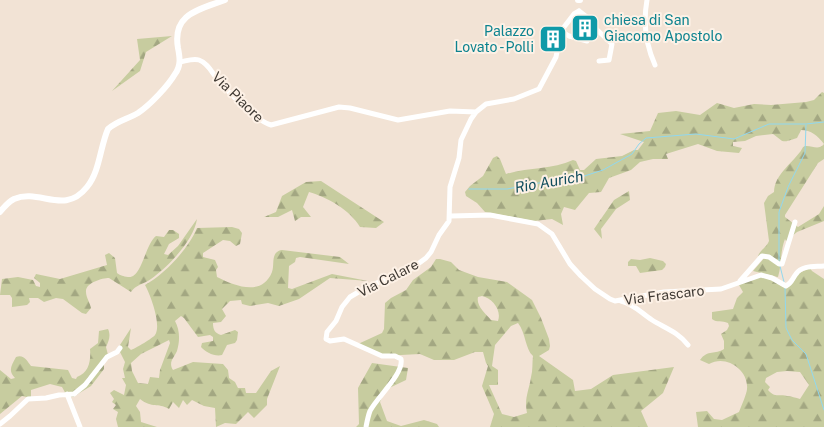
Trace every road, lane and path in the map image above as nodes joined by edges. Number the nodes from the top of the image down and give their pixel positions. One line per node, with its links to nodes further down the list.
1 (224, 0): 8 (street)
2 (579, 0): 4 (street)
3 (647, 0): 9 (street)
4 (579, 11): 5 (street); 6 (street)
5 (593, 26): 6 (street); 7 (street)
6 (561, 31): 10 (street)
7 (599, 61)
8 (180, 62): 10 (street, Via Piaore); 11 (street)
9 (655, 65)
10 (476, 112): 12 (street)
11 (0, 212)
12 (451, 216): 16 (street, Via Frascaro); 22 (street, Via Calare)
13 (795, 222): 15 (street)
14 (824, 266): 15 (street, Via Frascaro)
15 (740, 281): 16 (street, Via Frascaro)
16 (615, 301): 17 (street)
17 (688, 345)
18 (120, 348): 19 (street)
19 (67, 394): 20 (street); 21 (street)
20 (0, 424)
21 (80, 427)
22 (366, 427)

